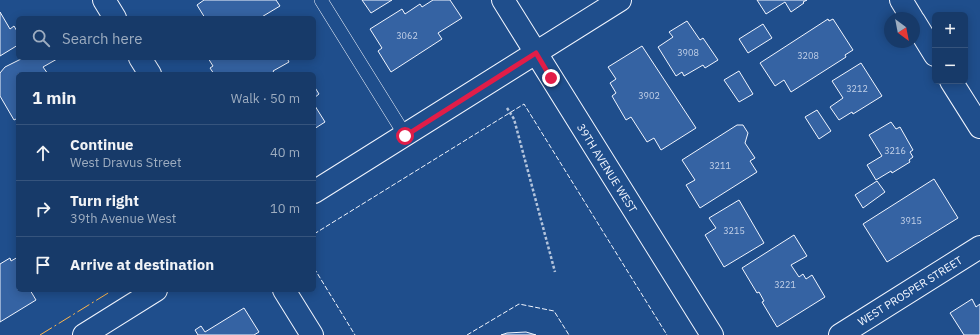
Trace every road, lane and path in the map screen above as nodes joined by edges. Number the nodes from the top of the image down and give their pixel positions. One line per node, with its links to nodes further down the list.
1 (104, 0): 7 (street)
2 (320, 0): 16 (lane)
3 (503, 0): 10 (street, 39TH AVENUE WEST)
4 (620, 0): 10 (street)
5 (901, 0): 6 (street)
6 (908, 12)
7 (114, 16)
8 (920, 31): 9 (street)
9 (932, 50)
10 (536, 53): 16 (street); 24 (street, 39TH AVENUE WEST)
11 (141, 60): 12 (street)
12 (149, 72)
13 (953, 84): 15 (street)
14 (507, 108): 19 (path)
15 (980, 127)
16 (405, 136): 17 (street)
17 (316, 191)
18 (980, 247): 25 (street, WEST PROSPER STREET)
19 (555, 272)
20 (153, 292): 22 (street)
21 (285, 292): 23 (street)
22 (84, 335)
23 (312, 335)
24 (712, 335)
25 (840, 335)

